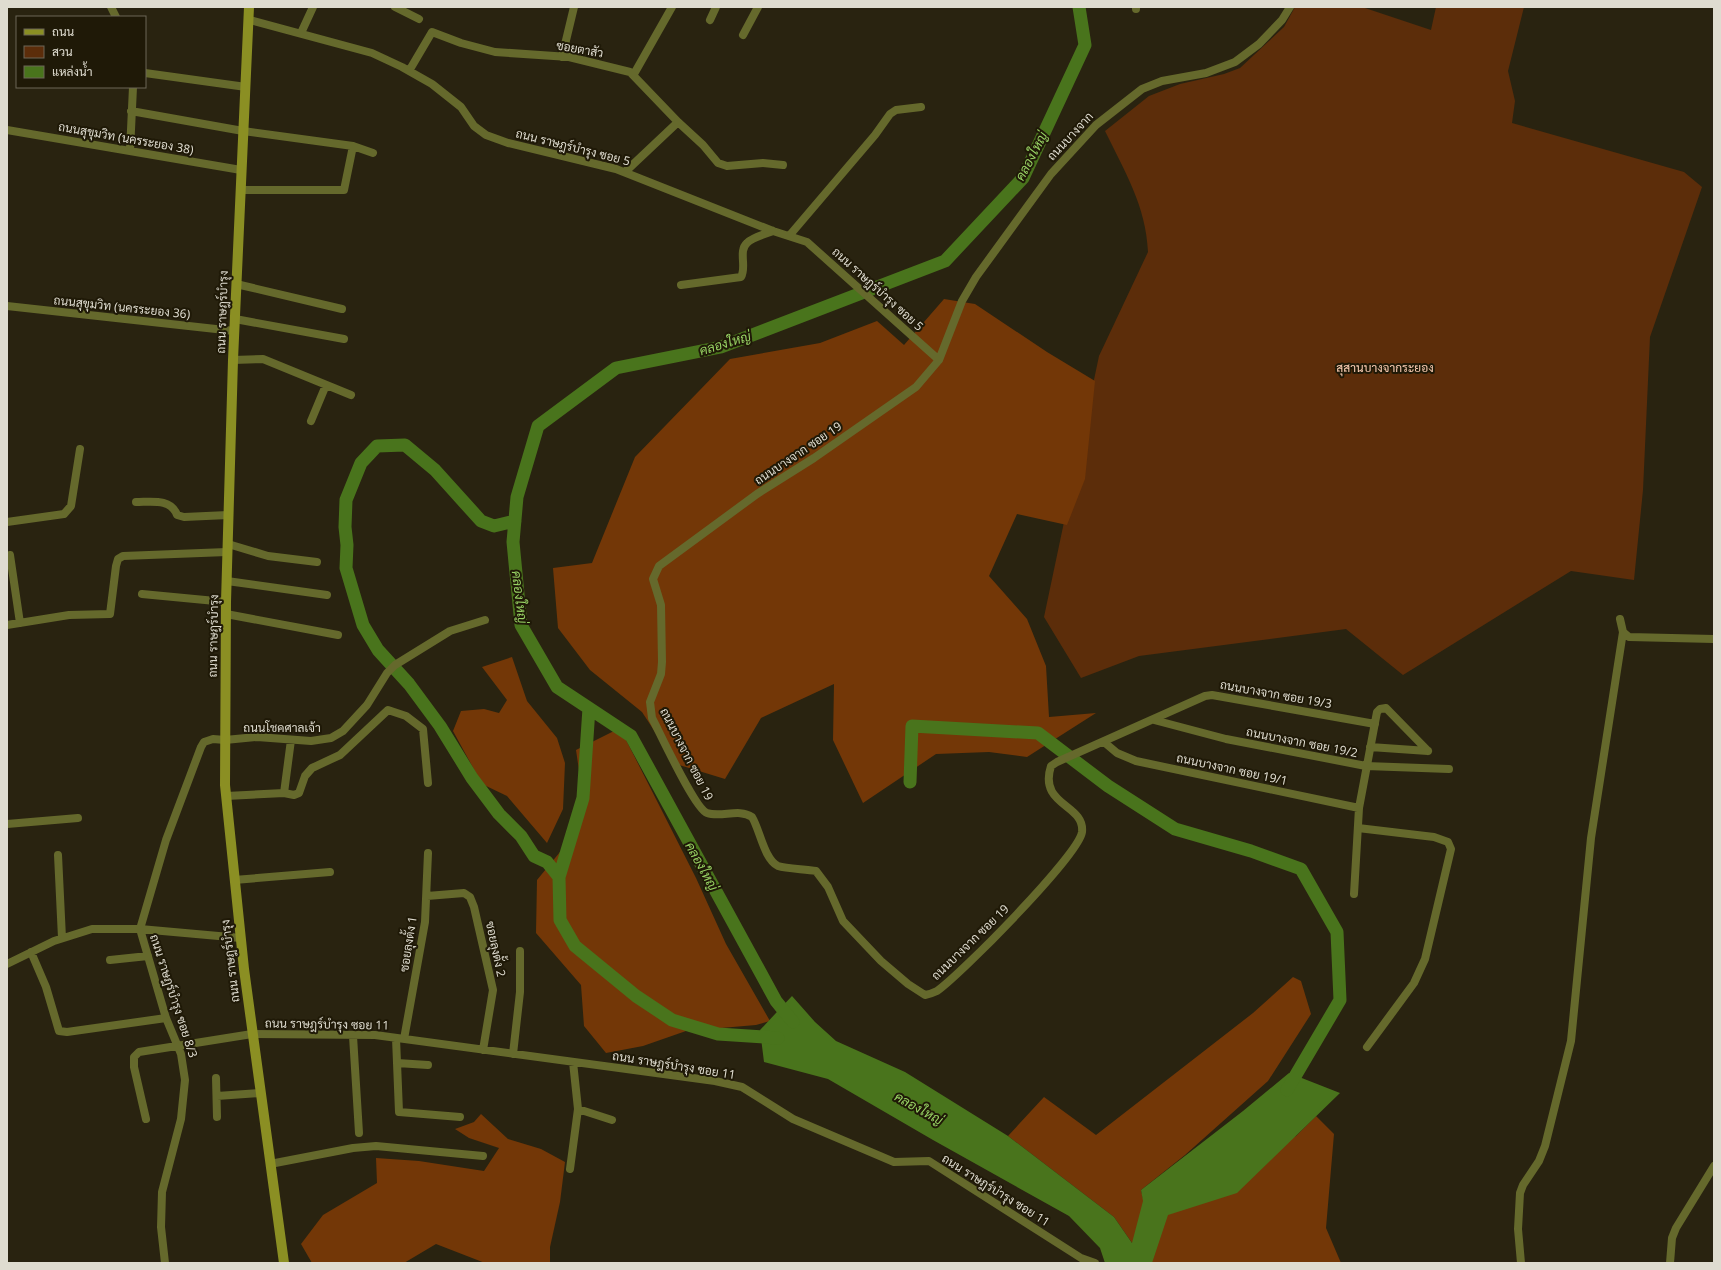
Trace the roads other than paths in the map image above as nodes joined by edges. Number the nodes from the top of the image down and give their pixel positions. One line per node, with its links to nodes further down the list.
1 (111, 7): 10 (street)
2 (249, 7): 12 (street, ถนน ราษฎร์บำรุง)
3 (313, 7): 14 (street)
4 (396, 7): 11 (street)
5 (574, 7): 16 (street)
6 (672, 7): 19 (street)
7 (716, 7): 13 (street)
8 (758, 7): 15 (street)
9 (1290, 7): 44 (street, ถนนบางจาก)
10 (116, 16)
11 (419, 19)
12 (250, 20): 14 (street, ถนน ราษฎร์บำรุง ซอย 5); 20 (street, ถนน ราษฎร์บำรุง)
13 (710, 20)
14 (301, 33): 17 (street, ถนน ราษฎร์บำรุง ซอย 5)
15 (744, 35)
16 (562, 57): 17 (street, ซอยตาสัว); 19 (street, ซอยตาสัว)
17 (409, 71): 32 (street, ถนน ราษฎร์บำรุง ซอย 5)
18 (146, 73): 20 (street)
19 (634, 74): 24 (street, ซอยตาสัว)
20 (246, 87): 26 (street, ถนน ราษฎร์บำรุง)
21 (133, 88): 23 (street)
22 (921, 107): 35 (street)
23 (131, 111): 26 (street); 28 (street)
24 (678, 122): 30 (street, ซอยตาสัว); 32 (street)
25 (7, 130): 28 (street, ถนนสุขุมวิท (นครระยอง 38))
26 (244, 131): 27 (street); 31 (street, ถนน ราษฎร์บำรุง)
27 (353, 146): 29 (street); 33 (street)
28 (130, 151): 31 (street, ถนนสุขุมวิท (นครระยอง 38))
29 (374, 153)
30 (783, 165)
31 (241, 170): 33 (street, ถนน ราษฎร์บำรุง)
32 (625, 172): 34 (street, ถนน ราษฎร์บำรุง ซอย 5)
33 (240, 190): 36 (street, ถนน ราษฎร์บำรุง)
34 (774, 231): 35 (street, ถนน ราษฎร์บำรุง ซอย 5); 37 (street)
35 (789, 236): 44 (street, ถนน ราษฎร์บำรุง ซอย 5)
36 (236, 284): 39 (street); 40 (street, ถนน ราษฎร์บำรุง)
37 (681, 285)
38 (7, 306): 41 (street, ถนนสุขุมวิท (นครระยอง 36))
39 (342, 309)
40 (235, 319): 41 (street, ถนน ราษฎร์บำรุง); 42 (street)
41 (234, 331): 43 (street, ถนน ราษฎร์บำรุง)
42 (344, 339)
43 (233, 360): 45 (street); 50 (street, ถนน ราษฎร์บำรุง)
44 (939, 360): 71 (street, ถนนบางจาก ซอย 19)
45 (326, 385): 46 (street); 47 (street)
46 (351, 395)
47 (311, 421)
48 (80, 448): 51 (street)
49 (136, 502): 50 (street)
50 (228, 515): 52 (street, ถนน ราษฎร์บำรุง)
51 (7, 522)
52 (228, 548): 54 (street); 55 (street, ถนน ราษฎร์บำรุง); 62 (street)
53 (10, 555): 62 (street)
54 (317, 562)
55 (227, 581): 57 (street); 58 (street, ถนน ราษฎร์บำรุง)
56 (142, 594): 58 (street)
57 (327, 595)
58 (226, 602): 59 (street, ถนน ราษฎร์บำรุง)
59 (226, 614): 65 (street); 69 (street, ถนน ราษฎร์บำรุง)
60 (1620, 619): 64 (street)
61 (485, 620): 70 (street, ถนนโชคศาลเจ้า)
62 (20, 623): 63 (street)
63 (7, 626)
64 (1623, 632): 66 (street); 124 (street)
65 (338, 635)
66 (1714, 639)
67 (1154, 720): 68 (street, ถนนบางจาก ซอย 19/3); 71 (street, ถนนบางจาก ซอย 19); 73 (street, ถนนบางจาก ซอย 19/2)
68 (1375, 724): 72 (street); 72 (street)
69 (225, 740): 70 (street, ถนนโชคศาลเจ้า); 77 (street, ถนน ราษฎร์บำรุง); 88 (street, ถนน ราษฎร์บำรุง ซอย 8/3)
70 (291, 740): 76 (street)
71 (1104, 742): 78 (street, ถนนบางจาก ซอย 19/1)
72 (1370, 747): 73 (street)
73 (1366, 766): 74 (street, ถนนบางจาก ซอย 19/2); 78 (street)
74 (1449, 769)
75 (428, 783): 76 (street)
76 (284, 793): 77 (street)
77 (226, 796): 85 (street, ถนน ราษฎร์บำรุง)
78 (1359, 808): 81 (street)
79 (78, 818): 80 (street)
80 (7, 824)
81 (1358, 828): 86 (street); 102 (street)
82 (428, 853): 87 (street, ซอยลุงตั้ง 1)
83 (58, 855): 89 (street)
84 (330, 872): 85 (street)
85 (234, 880): 90 (street, ถนน ราษฎร์บำรุง)
86 (1354, 894)
87 (427, 896): 100 (street, ซอยลุงตั้ง 1); 103 (street, ซอยลุงตั้ง 2)
88 (140, 929): 89 (street); 90 (street); 93 (street, ถนน ราษฎร์บำรุง ซอย 8/3)
89 (62, 938): 92 (street)
90 (241, 938): 97 (street, ถนน ราษฎร์บำรุง)
91 (520, 951): 104 (street)
92 (31, 952): 95 (street); 96 (street)
93 (148, 956): 94 (street); 96 (street, ถนน ราษฎร์บำรุง ซอย 8/3)
94 (110, 960)
95 (7, 964)
96 (166, 1018): 101 (street, ถนน ราษฎร์บำรุง ซอย 8/3)
97 (252, 1034): 98 (street, ถนน ราษฎร์บำรุง ซอย 11); 101 (street, ถนน ราษฎร์บำรุง ซอย 11); 109 (street, ถนน ราษฎร์บำรุง)
98 (354, 1036): 99 (street, ถนน ราษฎร์บำรุง ซอย 11); 116 (street)
99 (396, 1038): 100 (street, ถนน ราษฎร์บำรุง ซอย 11); 106 (street)
100 (404, 1039): 103 (street, ถนน ราษฎร์บำรุง ซอย 11)
101 (178, 1046): 114 (street, ถนน ราษฎร์บำรุง ซอย 11); 121 (street, ถนน ราษฎร์บำรุง ซอย 8/3)
102 (1367, 1047)
103 (483, 1050): 104 (street, ถนน ราษฎร์บำรุง ซอย 11)
104 (513, 1054): 105 (street, ถนน ราษฎร์บำรุง ซอย 11)
105 (573, 1062): 111 (street); 123 (street, ถนน ราษฎร์บำรุง ซอย 11)
106 (397, 1063): 107 (street); 113 (street)
107 (428, 1065)
108 (216, 1078): 110 (street)
109 (260, 1093): 110 (street); 118 (street, ถนน ราษฎร์บำรุง)
110 (217, 1096): 112 (street)
111 (578, 1109): 115 (street); 120 (street)
112 (218, 1117)
113 (460, 1117)
114 (146, 1120)
115 (612, 1120)
116 (359, 1133)
117 (484, 1156): 118 (street)
118 (270, 1164): 122 (street, ถนน ราษฎร์บำรุง)
119 (1714, 1166): 125 (street)
120 (570, 1169)
121 (165, 1263)
122 (284, 1263)
123 (1095, 1263)
124 (1521, 1263)
125 (1670, 1263)

